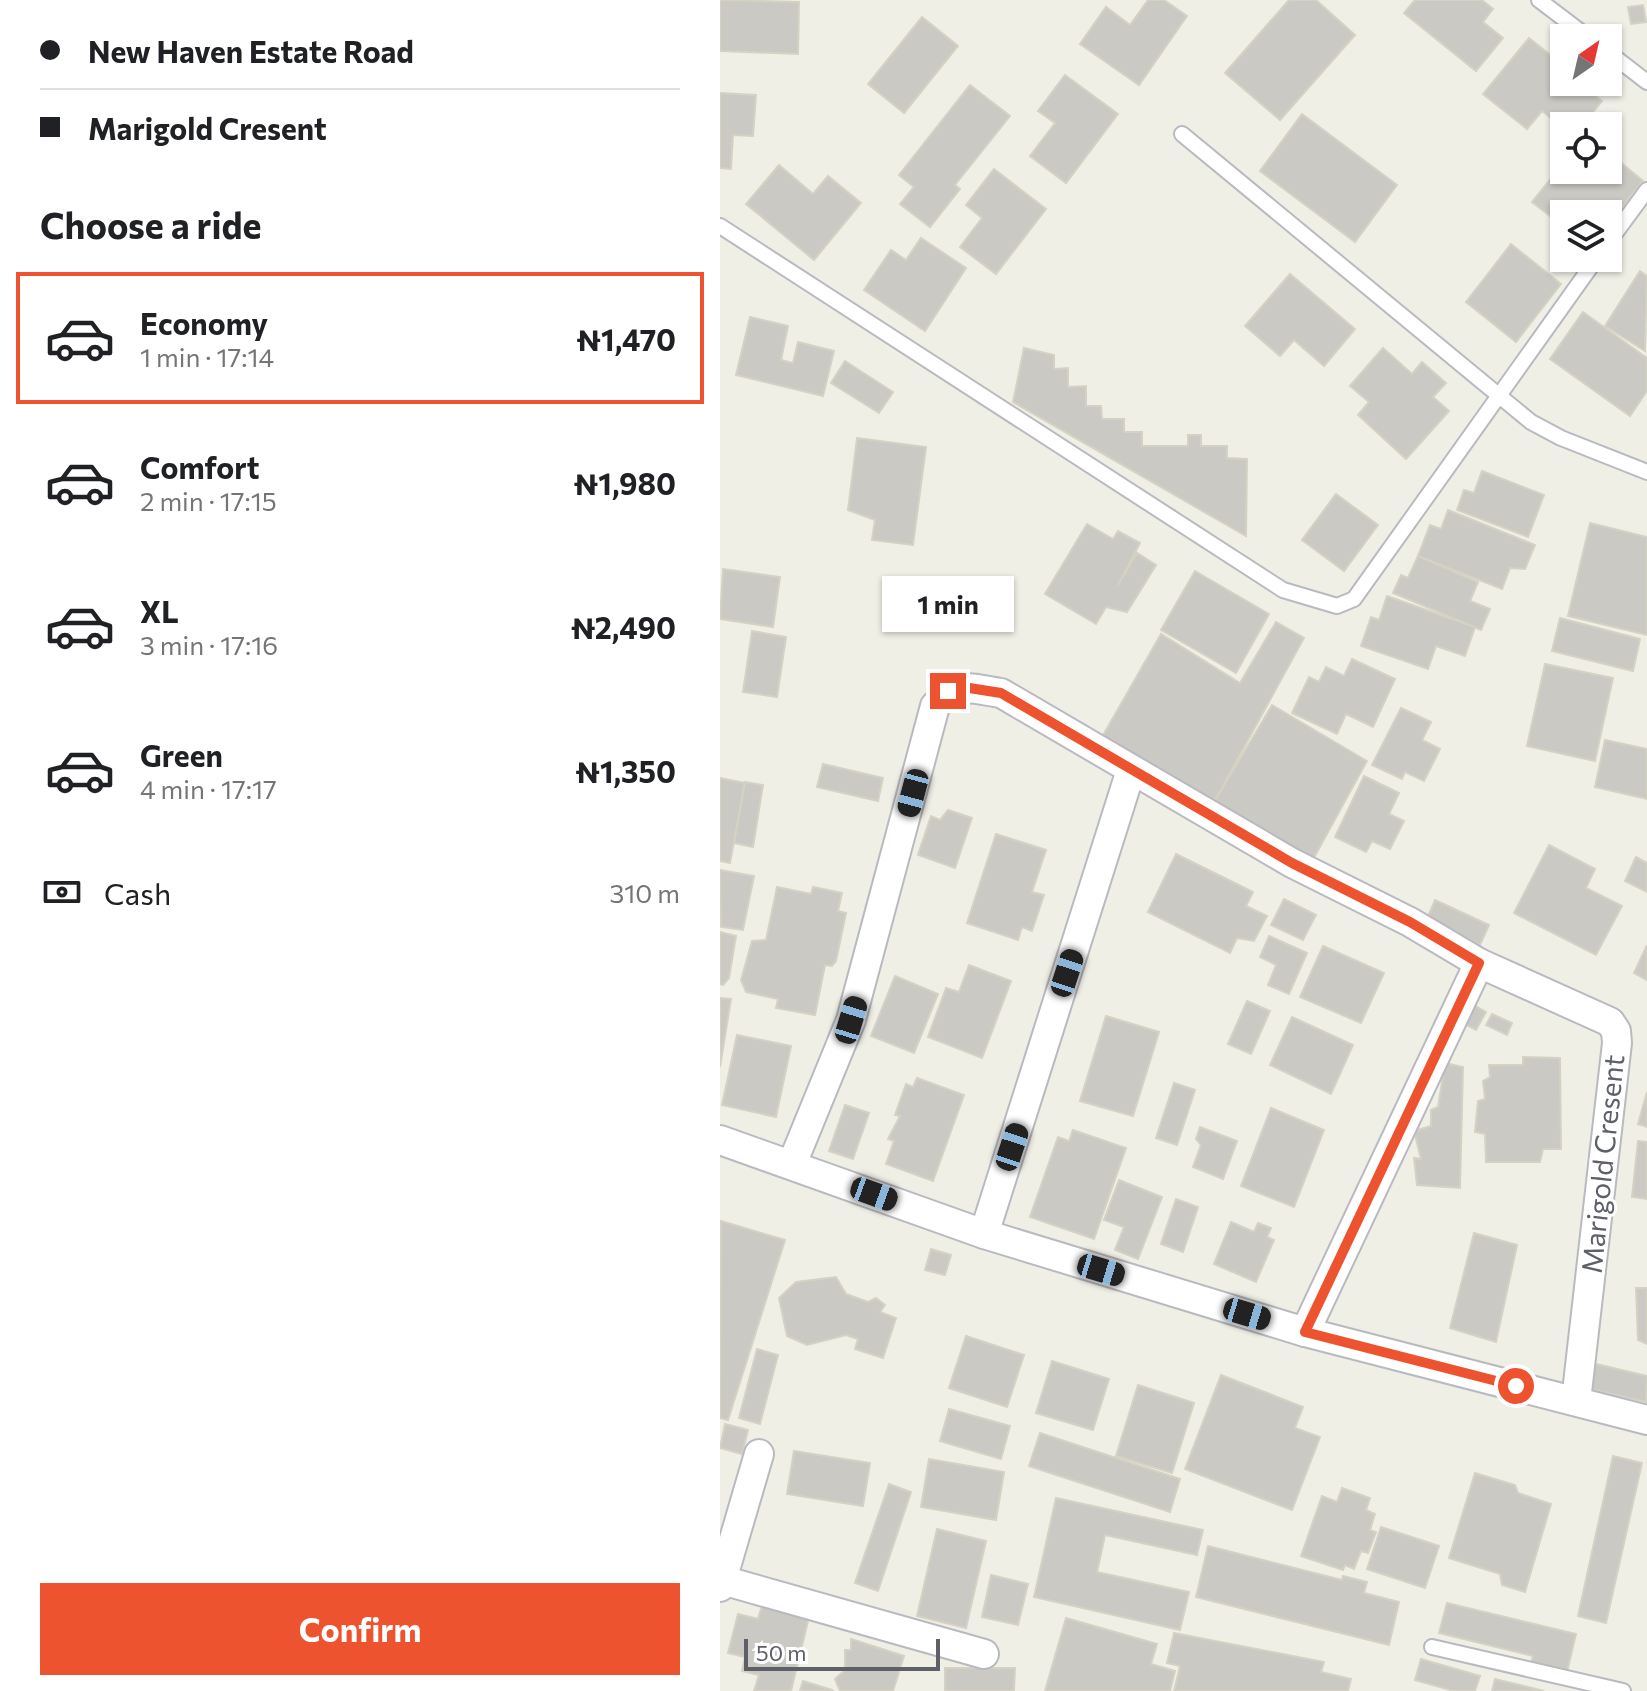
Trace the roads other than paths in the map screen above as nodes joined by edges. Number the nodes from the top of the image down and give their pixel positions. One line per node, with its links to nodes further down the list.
1 (1539, 0): 2 (lane)
2 (1571, 24)
3 (1622, 63): 4 (lane)
4 (1647, 82)
5 (1182, 134): 10 (lane)
6 (1647, 190): 7 (lane)
7 (1622, 224)
8 (720, 226): 10 (lane)
9 (1587, 272): 10 (lane)
10 (1497, 395): 11 (lane)
11 (1647, 472)
12 (1131, 770): 13 (street, Marigold Cresent); 15 (street, Marigold Cresent); 16 (street)
13 (1479, 963): 17 (street); 18 (street, Marigold Cresent)
14 (720, 1140): 15 (street)
15 (792, 1164): 16 (street)
16 (984, 1234): 17 (street)
17 (1305, 1332): 18 (street)
18 (1576, 1401): 19 (street)
19 (1647, 1420)
20 (759, 1454): 21 (street)
21 (721, 1584): 23 (street)
22 (1432, 1647): 24 (lane)
23 (984, 1654)
24 (1623, 1691)

